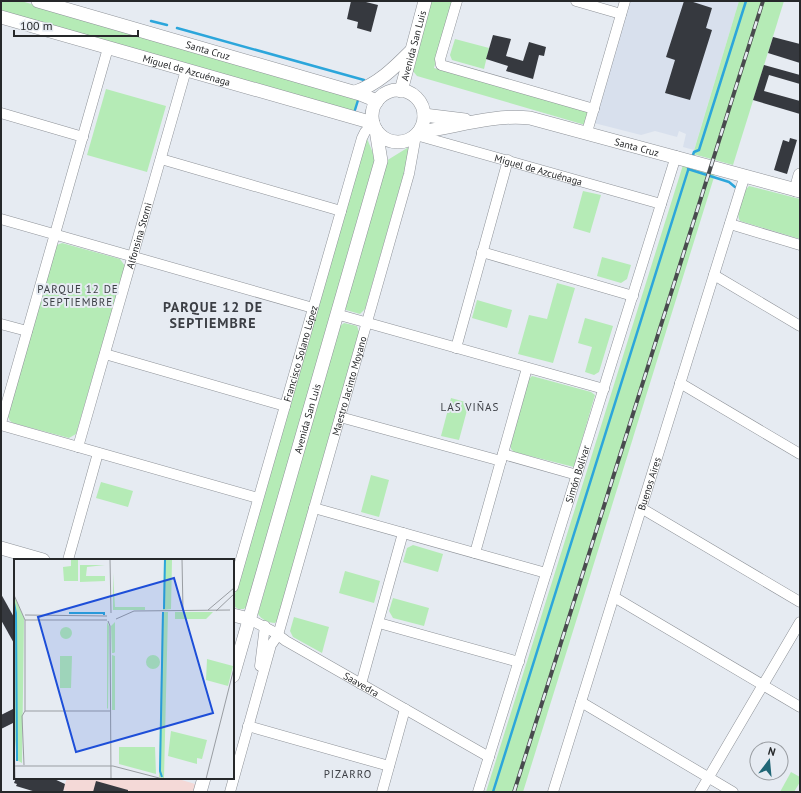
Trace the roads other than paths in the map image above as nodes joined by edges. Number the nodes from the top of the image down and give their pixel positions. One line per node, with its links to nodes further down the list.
1 (38, 1): 12 (main road, Santa Cruz)
2 (425, 1): 9 (main road, Avenida San Luis)
3 (457, 1): 14 (street)
4 (576, 1): 6 (street)
5 (625, 1): 6 (street)
6 (621, 14): 14 (street)
7 (1, 17): 8 (main road, Miguel de Azcuénaga)
8 (108, 48): 10 (main road, Miguel de Azcuénaga); 21 (street)
9 (411, 50): 11 (main road, Avenida San Luis); 12 (main road)
10 (186, 70): 18 (main road, Miguel de Azcuénaga); 24 (street, Alfonsina Storni)
11 (401, 91): 13 (main road, Avenida San Luis); 16 (main road, Avenida San Luis)
12 (355, 92): 13 (main road, Santa Cruz)
13 (377, 101): 18 (main road, Avenida San Luis)
14 (594, 109): 19 (street)
15 (1, 113): 21 (street)
16 (424, 115): 17 (main road, Santa Cruz); 20 (main road)
17 (473, 121): 19 (main road, Santa Cruz); 20 (main road, Santa Cruz)
18 (375, 127): 22 (main road); 26 (main road, Avenida San Luis); 31 (street, Francisco Solano López)
19 (587, 132): 23 (main road, Santa Cruz)
20 (417, 134): 22 (main road); 25 (street, Miguel de Azcuénaga); 42 (street, Maestro Jacinto Moyano)
21 (83, 137): 34 (street)
22 (404, 142): 26 (main road)
23 (676, 156): 27 (main road, Santa Cruz); 30 (street, Simón Bolívar)
24 (161, 159): 31 (street); 37 (street, Alfonsina Storni)
25 (508, 160): 30 (street, Miguel de Azcuénaga); 36 (street)
26 (381, 161): 41 (main road, Avenida San Luis)
27 (745, 175): 29 (main road, Santa Cruz); 33 (street, Buenos Aires)
28 (800, 175): 29 (main road)
29 (798, 190)
30 (661, 204): 39 (street, Simón Bolívar)
31 (340, 211): 40 (street, Francisco Solano López)
32 (1, 219): 34 (street)
33 (730, 224): 35 (street); 38 (street, Buenos Aires)
34 (55, 234): 37 (street); 45 (street)
35 (800, 245)
36 (482, 252): 39 (street); 46 (street)
37 (133, 256): 40 (street); 47 (street, Alfonsina Storni)
38 (714, 275): 44 (street); 49 (street, Buenos Aires)
39 (633, 296): 50 (street, Simón Bolívar)
40 (313, 308): 51 (street, Francisco Solano López)
41 (336, 314): 42 (street); 72 (main road, Avenida San Luis)
42 (367, 323): 46 (street); 52 (street, Maestro Jacinto Moyano)
43 (1, 324): 45 (street)
44 (800, 326)
45 (27, 331): 53 (street)
46 (456, 348): 48 (street)
47 (105, 354): 51 (street); 54 (street, Alfonsina Storni)
48 (527, 368): 50 (street); 57 (street)
49 (680, 383): 56 (street); 61 (street, Buenos Aires)
50 (604, 389): 58 (street, Simón Bolívar)
51 (285, 406): 59 (street, Francisco Solano López)
52 (340, 417): 57 (street); 60 (street, Maestro Jacinto Moyano)
53 (1, 424): 54 (street)
54 (78, 447): 55 (street)
55 (98, 453): 59 (street); 66 (street)
56 (800, 454)
57 (502, 457): 58 (street); 64 (street)
58 (577, 475): 67 (street, Simón Bolívar)
59 (258, 498): 68 (street, Francisco Solano López)
60 (314, 508): 62 (street); 76 (street, Maestro Jacinto Moyano)
61 (642, 508): 69 (street, Buenos Aires); 70 (street)
62 (403, 533): 64 (street); 74 (street)
63 (1, 548): 65 (main road)
64 (475, 553): 67 (street)
65 (40, 559)
66 (68, 559)
67 (546, 573): 77 (street, Simón Bolívar)
68 (234, 583)
69 (614, 597): 80 (street); 82 (street, Buenos Aires)
70 (800, 602)
71 (234, 615): 72 (main road, Saavedra)
72 (249, 619): 75 (street, Saavedra); 78 (main road, Avenida San Luis)
73 (800, 622): 80 (street)
74 (378, 623): 77 (street); 79 (street)
75 (265, 626): 76 (street, Saavedra); 81 (street)
76 (278, 635): 79 (street, Saavedra); 81 (street)
77 (519, 662): 86 (street, Simón Bolívar)
78 (234, 672)
79 (362, 684): 84 (street, Saavedra)
80 (763, 685): 83 (street); 89 (street)
81 (256, 699): 85 (street)
82 (581, 702): 89 (street); 96 (street, Buenos Aires)
83 (800, 707)
84 (405, 709): 86 (street, Saavedra); 87 (street)
85 (248, 726): 87 (street); 88 (street)
86 (489, 757): 95 (street, Simón Bolívar)
87 (389, 766): 94 (street)
88 (234, 777)
89 (708, 778): 97 (street); 98 (street)
90 (204, 779): 92 (main road)
91 (234, 779): 93 (street)
92 (200, 792)
93 (230, 792)
94 (382, 792)
95 (478, 792)
96 (553, 792)
97 (700, 792)
98 (733, 792)

